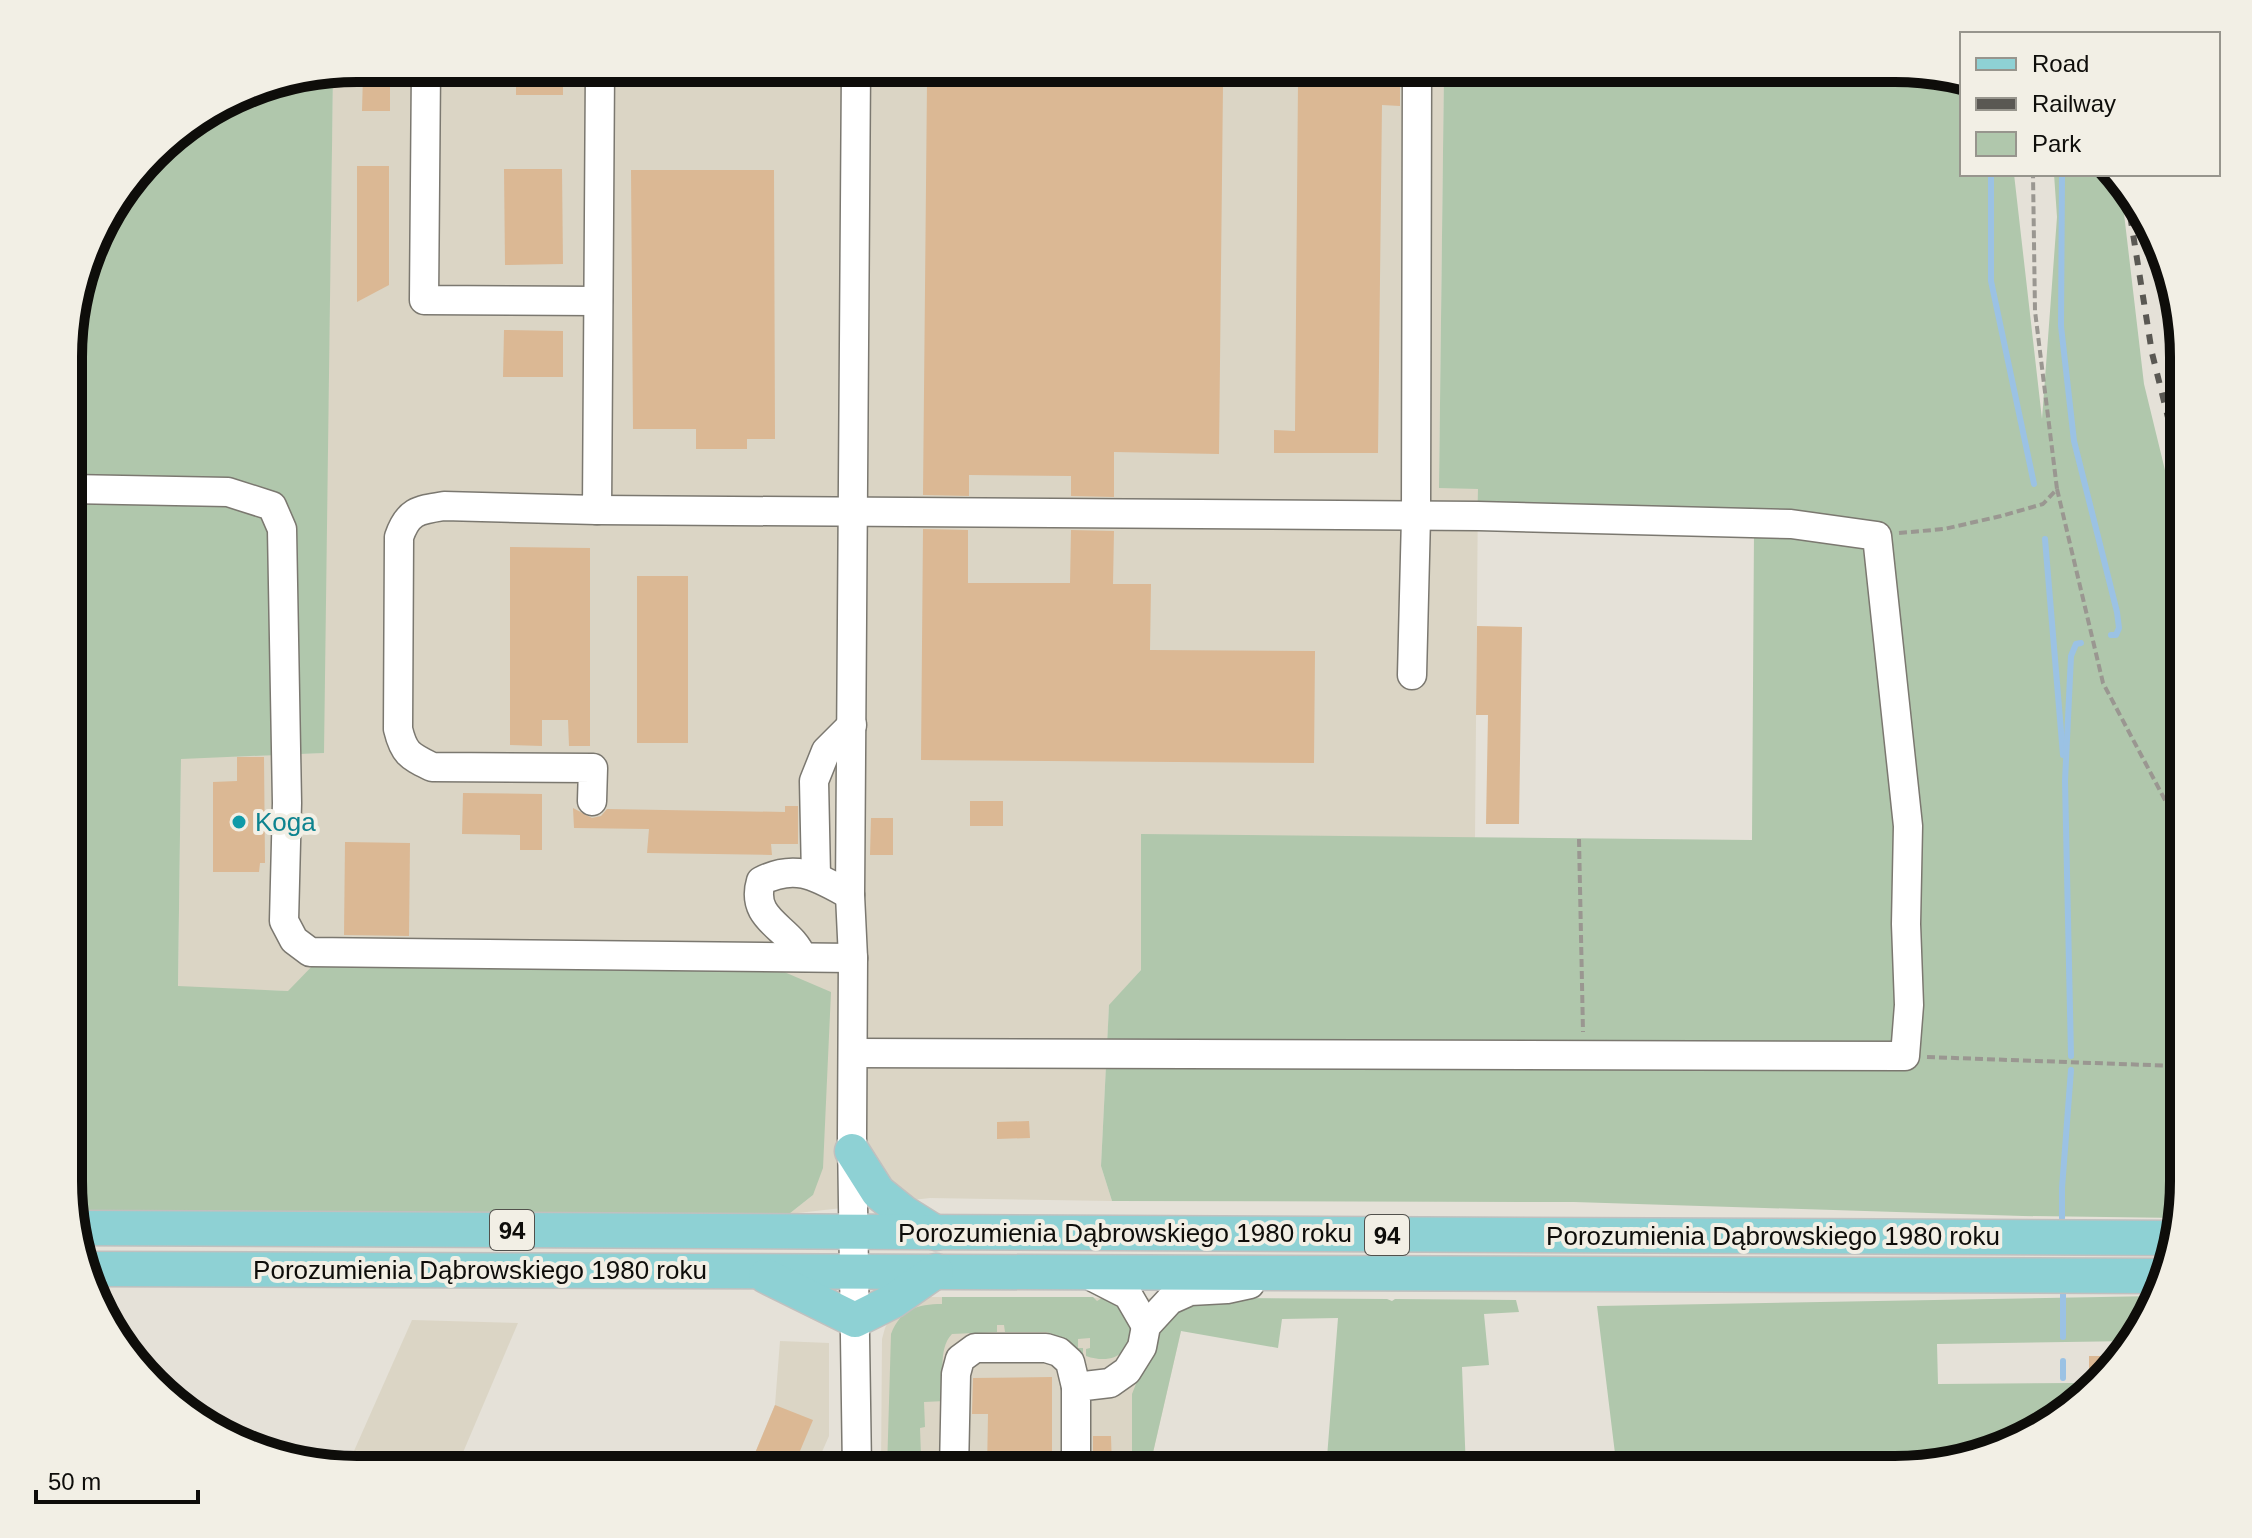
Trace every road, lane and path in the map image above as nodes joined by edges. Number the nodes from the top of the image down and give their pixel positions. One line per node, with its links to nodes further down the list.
1 (1417, 82): 11 (street)
2 (426, 83): 6 (street)
3 (600, 83): 6 (street)
4 (856, 83): 10 (street)
5 (2033, 176): 8 (path)
6 (598, 301): 9 (street)
7 (82, 489): 20 (street)
8 (2057, 489): 12 (path); 16 (path)
9 (597, 510): 10 (street); 15 (street)
10 (853, 510): 11 (street); 14 (street)
11 (1416, 517): 12 (street); 13 (street)
12 (1877, 536): 24 (street)
13 (1412, 675)
14 (852, 725): 18 (street); 19 (street)
15 (592, 801)
16 (2169, 808)
17 (1579, 839): 23 (path)
18 (816, 876): 19 (street); 20 (street)
19 (850, 895): 21 (street)
20 (802, 957): 21 (street)
21 (853, 958): 22 (street)
22 (853, 1053): 23 (street); 26 (street)
23 (1584, 1054): 24 (street)
24 (1905, 1056): 25 (path)
25 (2169, 1066)
26 (852, 1151): 28 (street); 29 (main road)
27 (86, 1228): 28 (main road, Porozumienia Dąbrowskiego 1980 roku / 94)
28 (853, 1232): 29 (main road, Porozumienia Dąbrowskiego 1980 roku / 94); 34 (street)
29 (936, 1233): 30 (main road, Porozumienia Dąbrowskiego 1980 roku / 94)
30 (2060, 1238): 31 (main road, Porozumienia Dąbrowskiego 1980 roku / 94); 38 (street)
31 (2164, 1238)
32 (97, 1269): 33 (main road, Porozumienia Dąbrowskiego 1980 roku / 94)
33 (755, 1271): 34 (main road, Porozumienia Dąbrowskiego 1980 roku / 94); 40 (main road)
34 (853, 1271): 35 (main road, Porozumienia Dąbrowskiego 1980 roku / 94); 40 (street)
35 (936, 1271): 36 (main road, Porozumienia Dąbrowskiego 1980 roku / 94); 40 (main road)
36 (1082, 1272): 37 (main road, Porozumienia Dąbrowskiego 1980 roku / 94); 41 (street)
37 (1294, 1274): 38 (main road, Porozumienia Dąbrowskiego 1980 roku / 94); 41 (street)
38 (2060, 1276): 39 (main road, Porozumienia Dąbrowskiego 1980 roku / 94)
39 (2153, 1276)
40 (855, 1320): 43 (street)
41 (1146, 1326): 42 (street)
42 (1076, 1387): 44 (street); 45 (street)
43 (857, 1456)
44 (954, 1456)
45 (1076, 1456)

